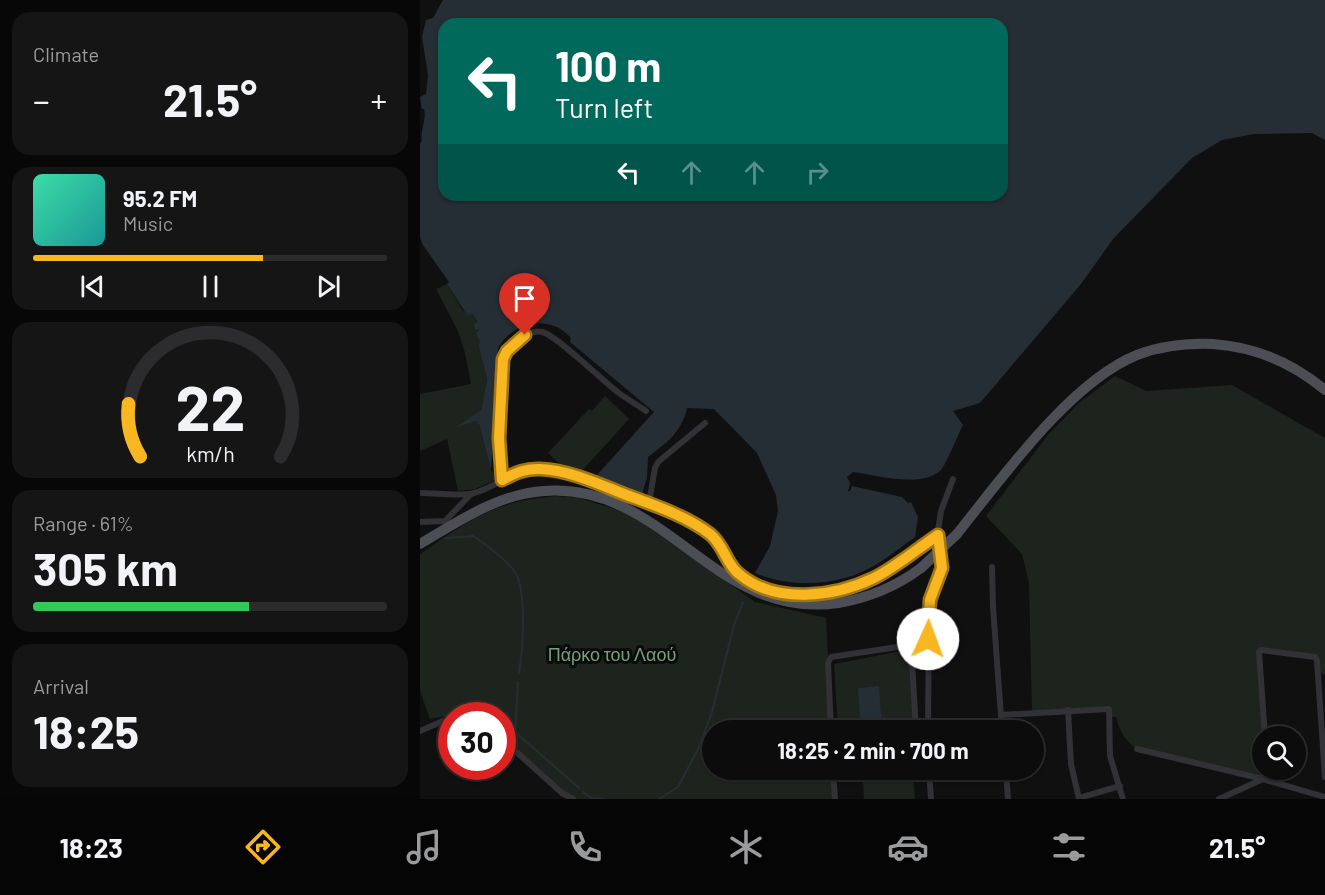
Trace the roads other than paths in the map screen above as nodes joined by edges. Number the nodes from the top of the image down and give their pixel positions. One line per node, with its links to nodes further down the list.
1 (1325, 390): 11 (main road, bridge)
2 (646, 411): 5 (street)
3 (705, 423): 8 (street)
4 (953, 479): 10 (street)
5 (502, 480): 7 (street); 8 (street)
6 (420, 493): 7 (street)
7 (472, 493): 9 (street)
8 (649, 503): 10 (street)
9 (420, 522)
10 (938, 535): 13 (street)
11 (420, 544)
12 (992, 567): 18 (street)
13 (928, 639): 14 (street); 21 (street)
14 (911, 645): 19 (street); 20 (street)
15 (1318, 672): 16 (street); 24 (street); 29 (street)
16 (1325, 675)
17 (1068, 710): 18 (street); 34 (street); 36 (street)
18 (1001, 715): 22 (street)
19 (831, 720)
20 (915, 720)
21 (928, 720)
22 (1001, 720)
23 (438, 723): 25 (street)
24 (1265, 726)
25 (420, 731)
26 (1137, 749): 28 (street)
27 (516, 752): 37 (street)
28 (1252, 777)
29 (1325, 777)
30 (834, 780): 38 (street)
31 (930, 780): 39 (street)
32 (1006, 780): 40 (street)
33 (1266, 780): 35 (street); 42 (street)
34 (1120, 786): 36 (street); 41 (street)
35 (1325, 797)
36 (1079, 798)
37 (573, 799)
38 (835, 799)
39 (931, 799)
40 (1008, 799)
41 (1124, 799)
42 (1219, 799)

